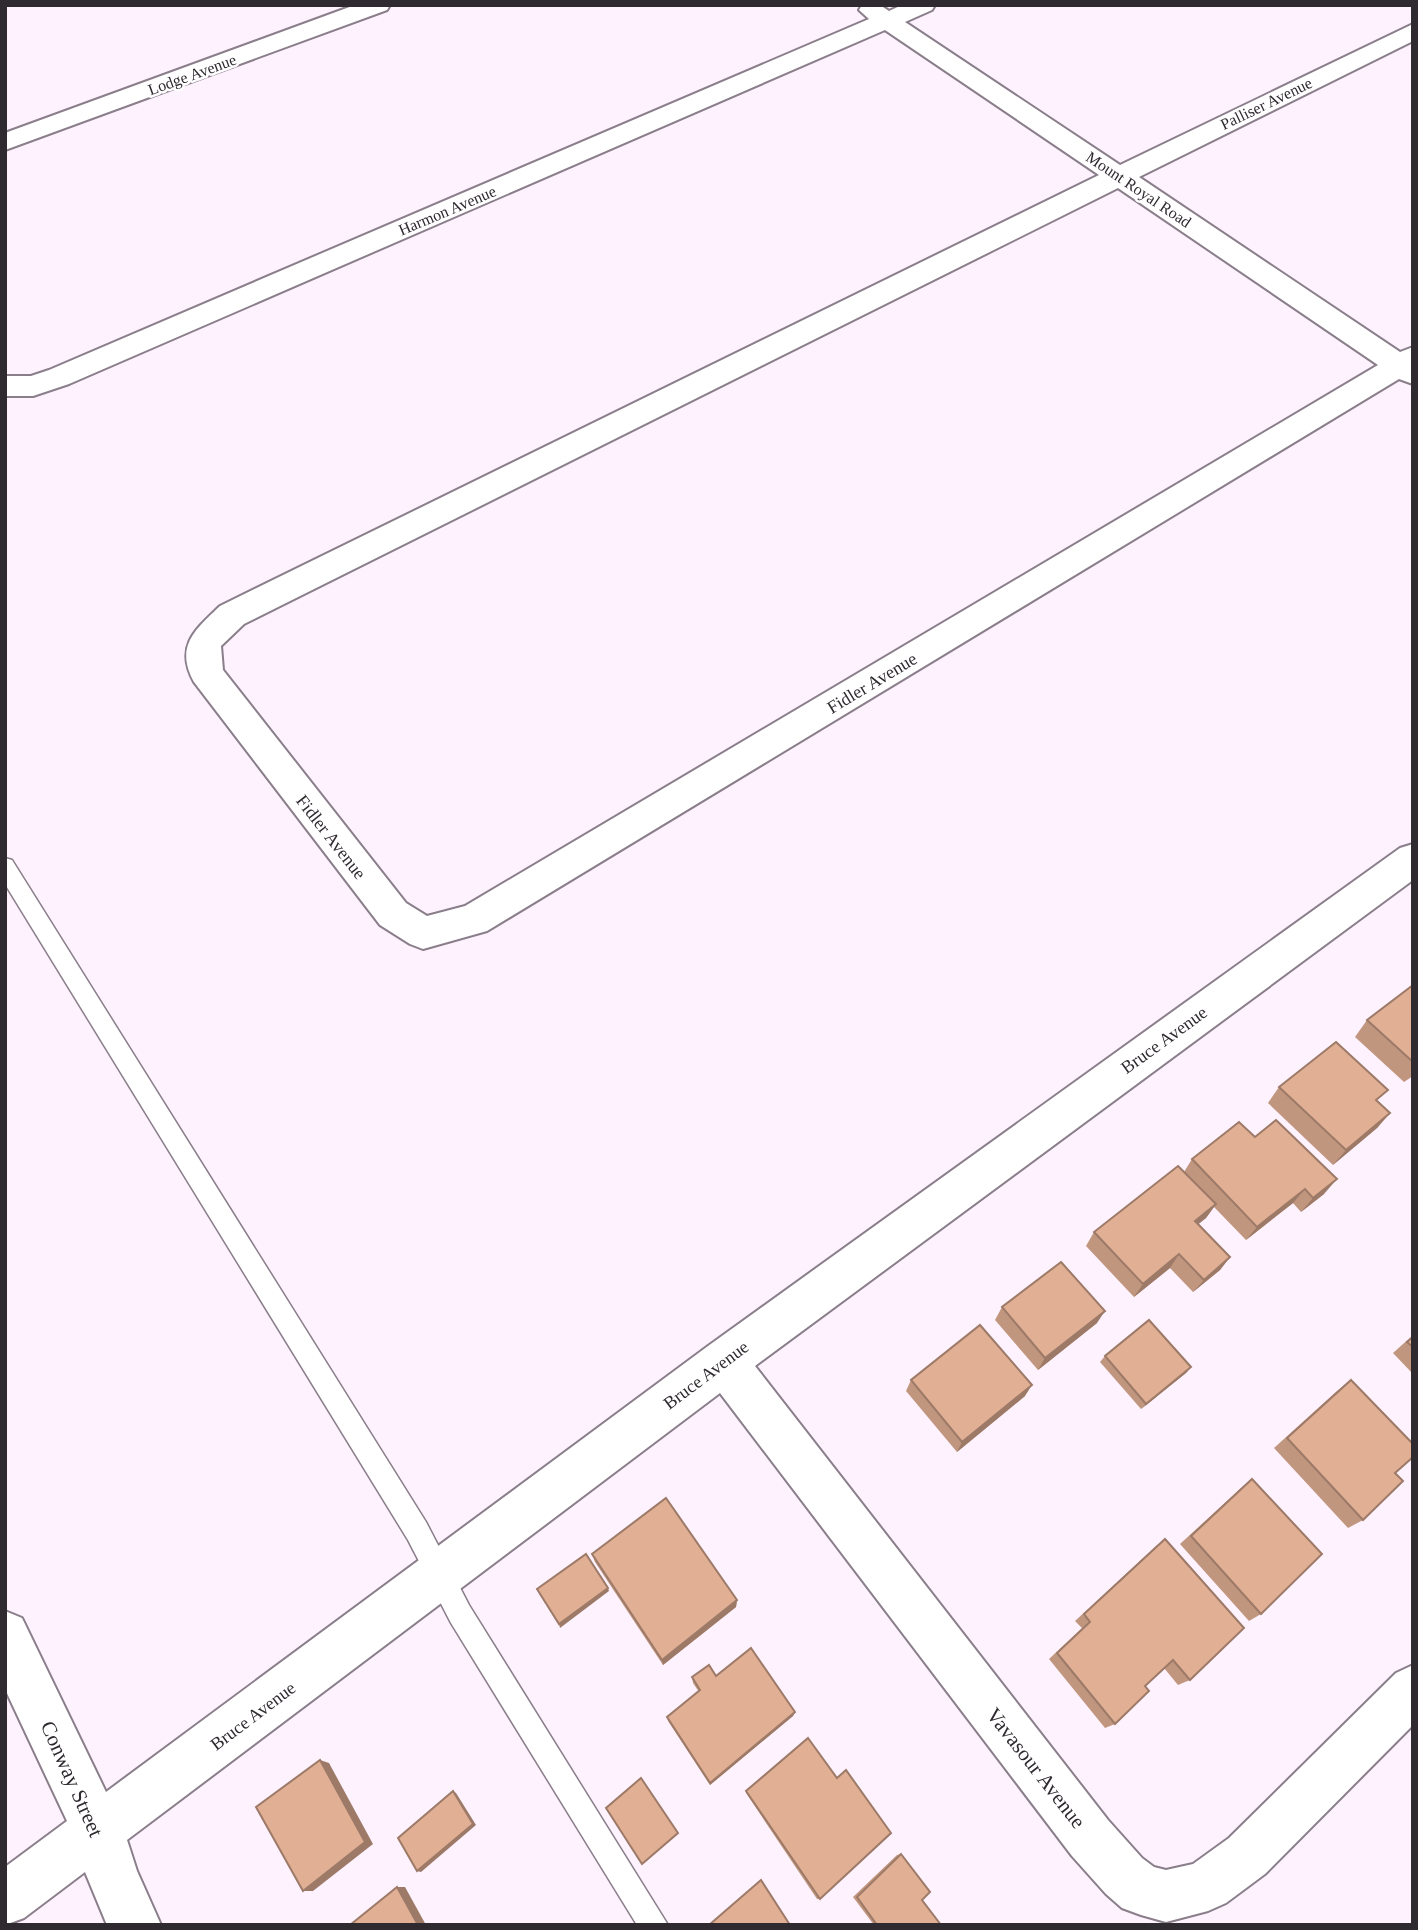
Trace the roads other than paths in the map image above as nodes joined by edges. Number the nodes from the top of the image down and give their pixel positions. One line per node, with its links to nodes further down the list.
1 (378, 5): 6 (street, Lodge Avenue)
2 (863, 5): 4 (street, Mount Royal Road)
3 (923, 5): 4 (street, Harmon Avenue)
4 (886, 20): 7 (street, Mount Royal Road); 9 (street, Harmon Avenue)
5 (1413, 31): 7 (street, Palliser Avenue)
6 (5, 142)
7 (1118, 175): 8 (street, Mount Royal Road); 8 (street, Fidler Avenue)
8 (1408, 365)
9 (5, 386)
10 (1413, 859): 12 (street, Bruce Avenue)
11 (5, 866): 13 (lane)
12 (724, 1362): 13 (street, Bruce Avenue); 15 (street, Vavasour Avenue)
13 (438, 1576): 16 (street, Bruce Avenue); 19 (lane)
14 (5, 1634): 16 (street, Conway Street)
15 (1413, 1690)
16 (98, 1831): 17 (street, Bruce Avenue); 18 (street, Conway Street)
17 (5, 1899)
18 (135, 1925)
19 (654, 1925)

